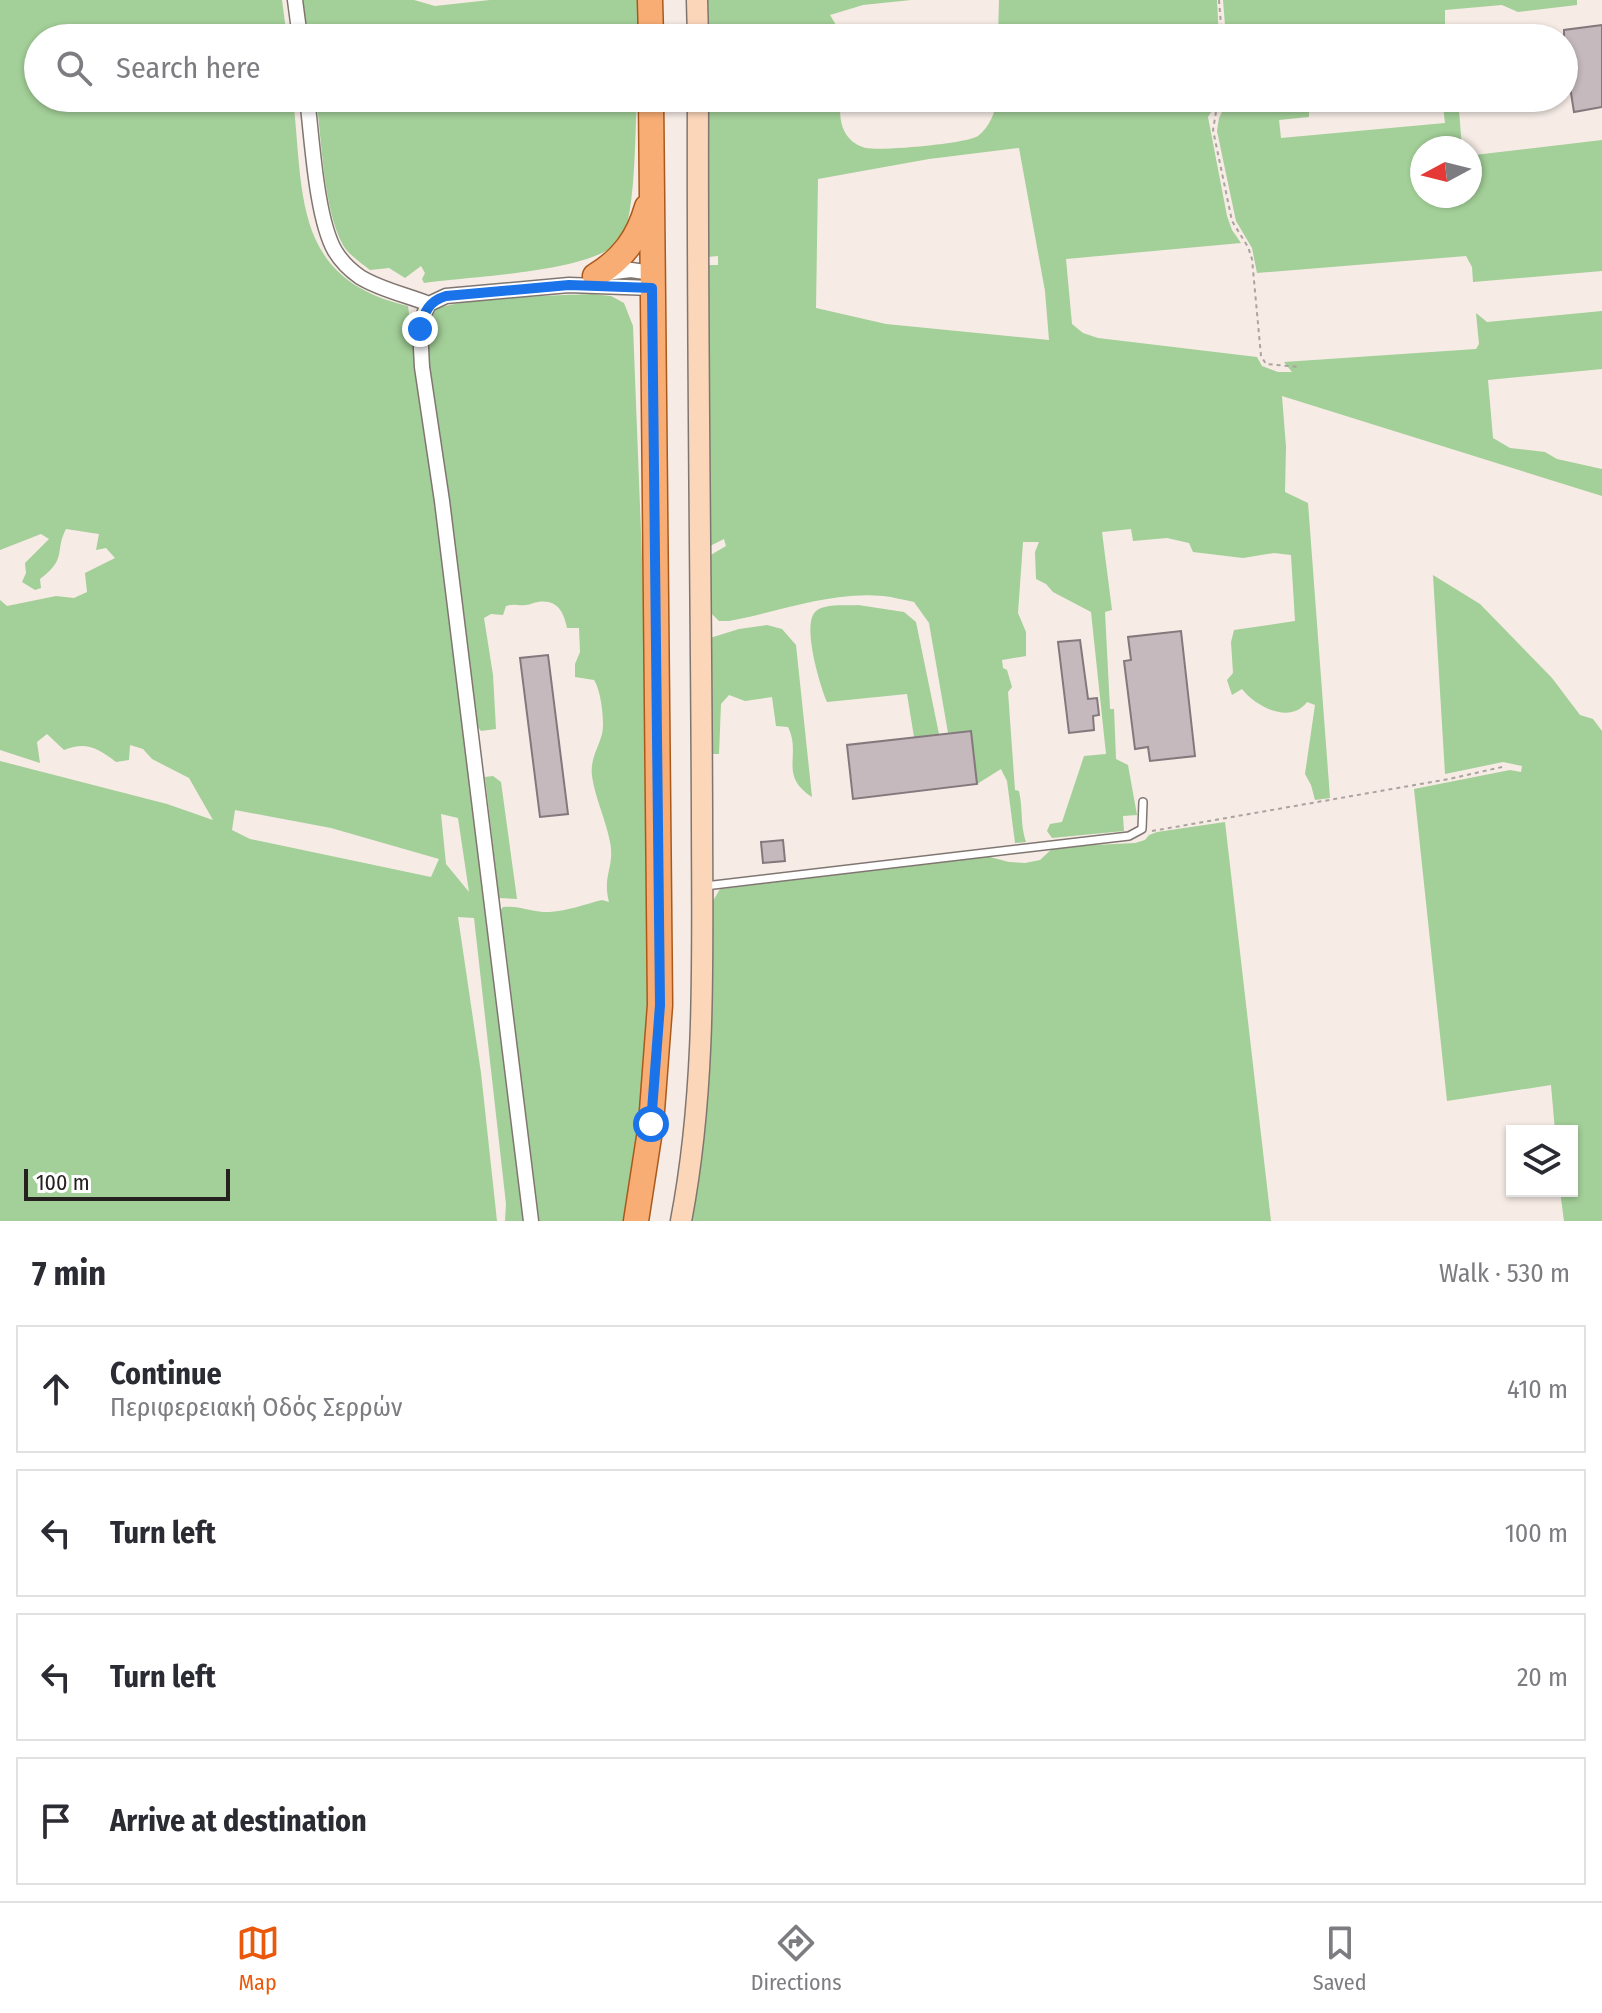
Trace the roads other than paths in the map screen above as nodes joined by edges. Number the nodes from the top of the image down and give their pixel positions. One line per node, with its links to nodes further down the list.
1 (295, 0): 4 (street)
2 (650, 0): 5 (main road)
3 (697, 0): 6 (street)
4 (298, 24)
5 (651, 24)
6 (698, 24)
7 (309, 112): 14 (street)
8 (651, 112): 10 (main road)
9 (698, 112): 16 (street)
10 (651, 193): 11 (main road); 12 (main road)
11 (595, 276): 12 (street); 13 (street)
12 (652, 280): 13 (street); 18 (main road)
13 (569, 285): 14 (street)
14 (429, 304): 17 (street)
15 (1143, 802): 16 (lane)
16 (703, 886): 19 (street)
17 (531, 1221)
18 (636, 1221)
19 (681, 1221)

